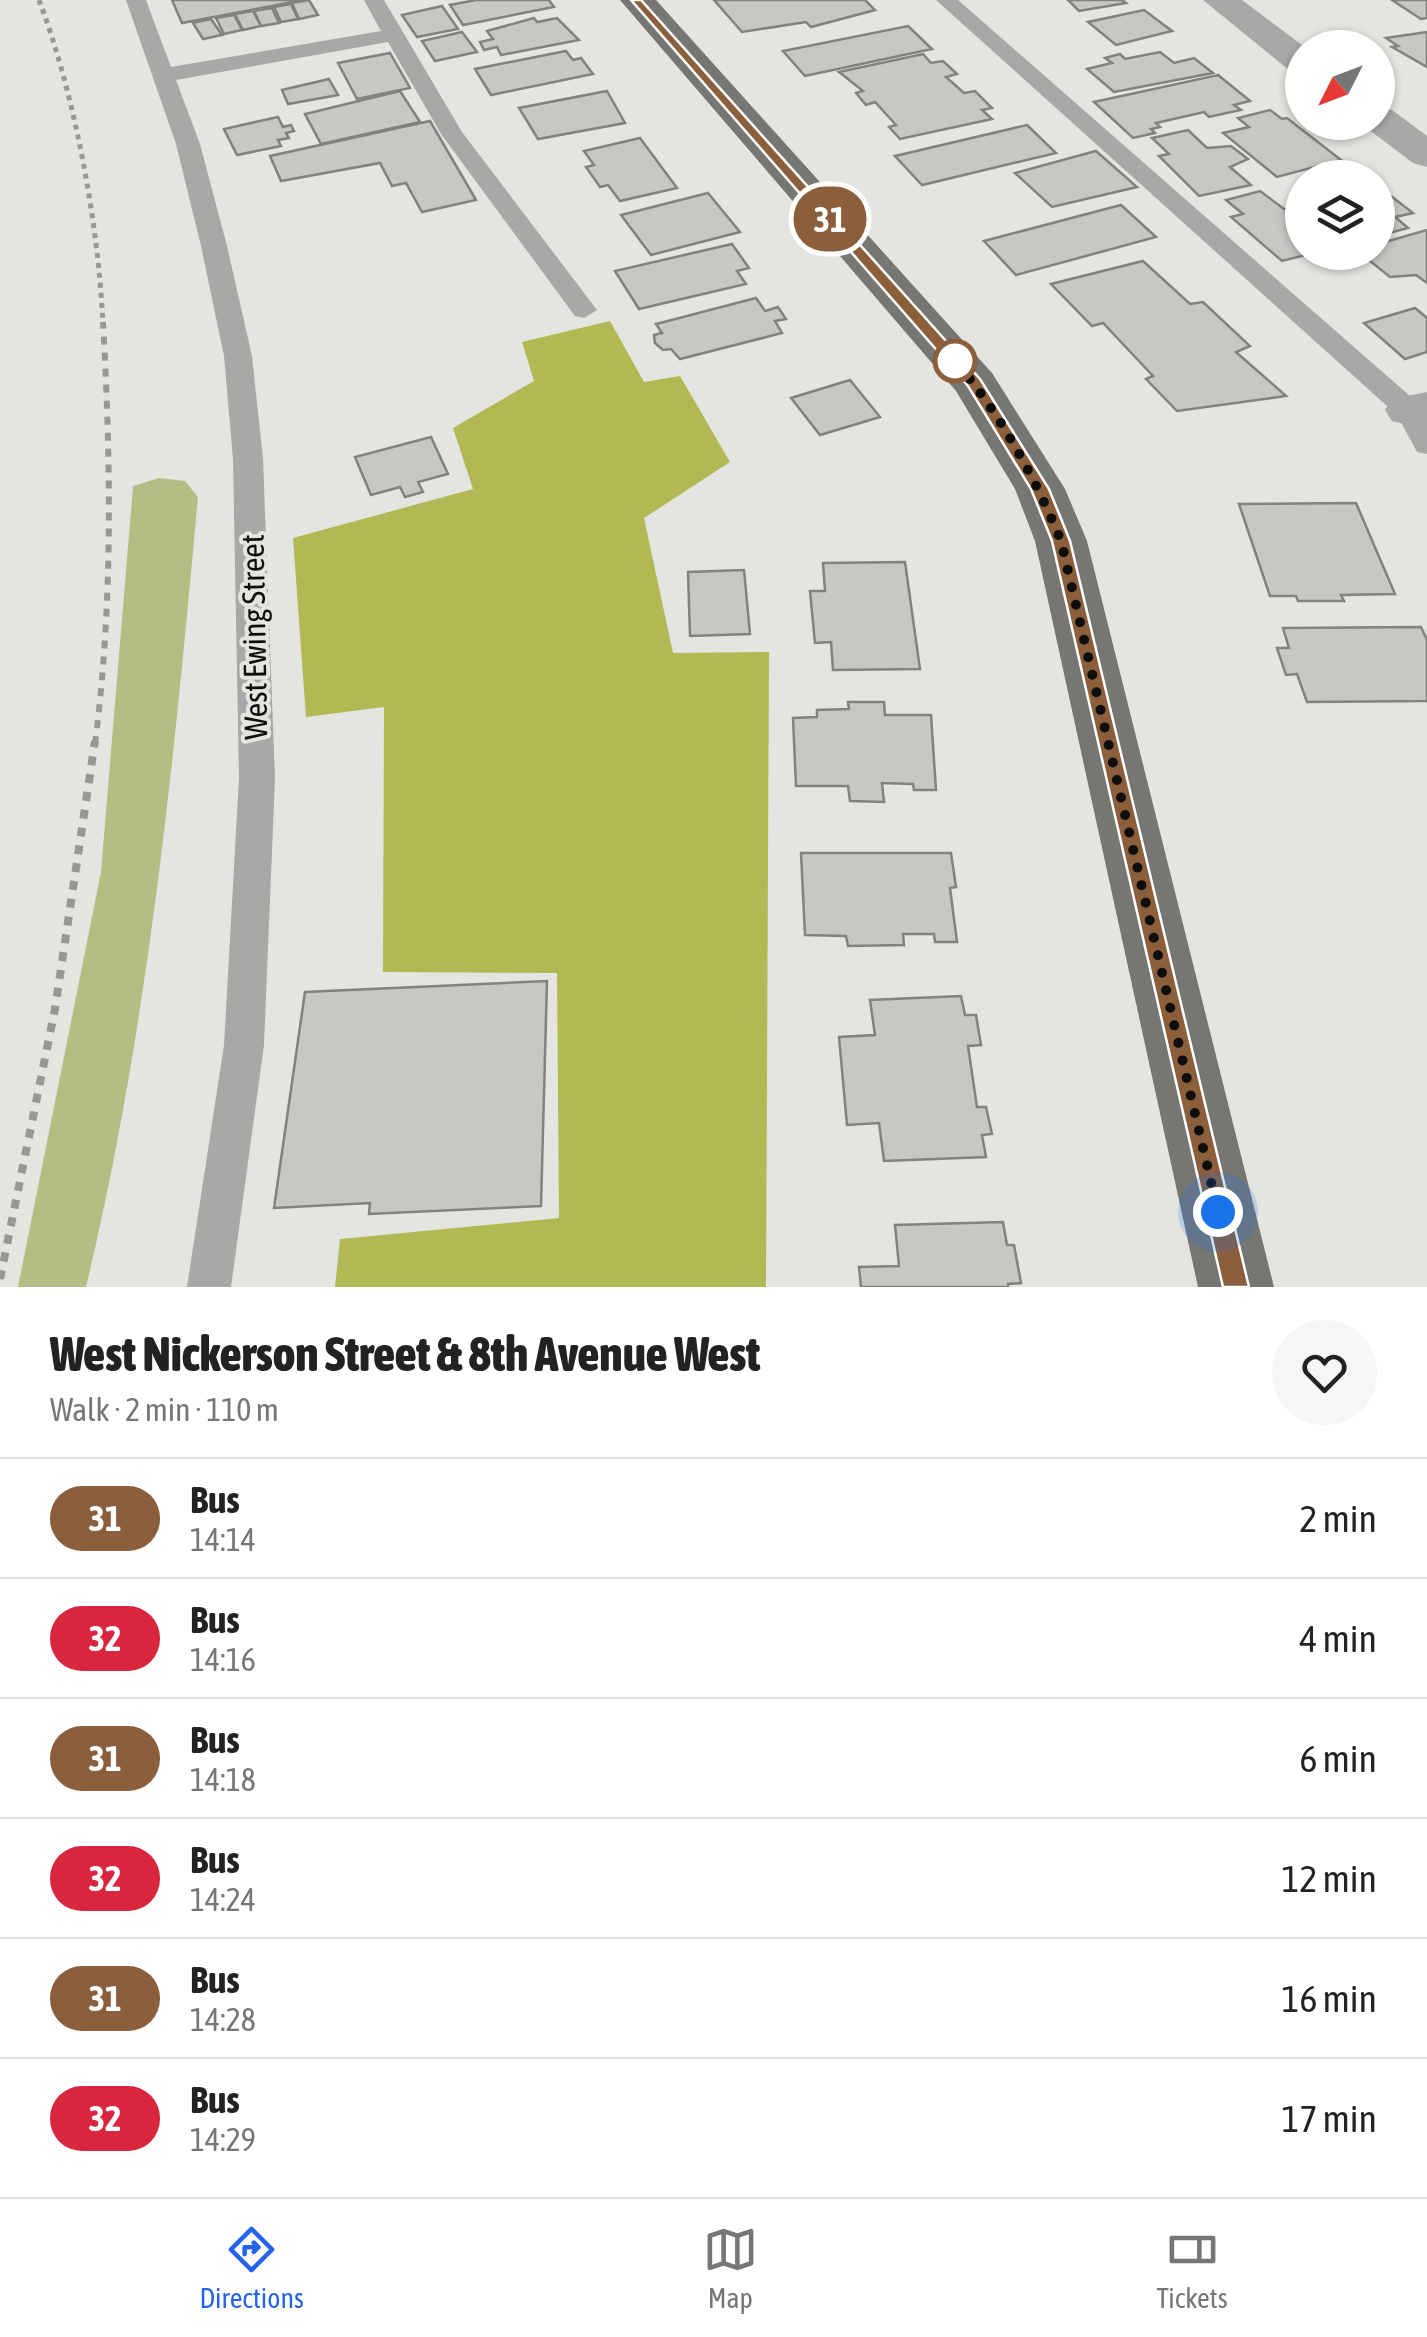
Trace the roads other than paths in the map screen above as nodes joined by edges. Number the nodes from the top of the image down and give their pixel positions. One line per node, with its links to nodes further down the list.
1 (136, 0): 8 (lane, West Ewing Street)
2 (374, 0): 6 (lane)
3 (637, 0): 14 (main road)
4 (946, 0): 12 (lane)
5 (1220, 0): 7 (street)
6 (392, 35): 8 (lane); 11 (lane)
7 (1285, 49)
8 (165, 75): 13 (lane, West Ewing Street)
9 (1395, 131): 10 (street)
10 (1427, 155)
11 (584, 310)
12 (1421, 421)
13 (209, 1287)
14 (1236, 1287)

